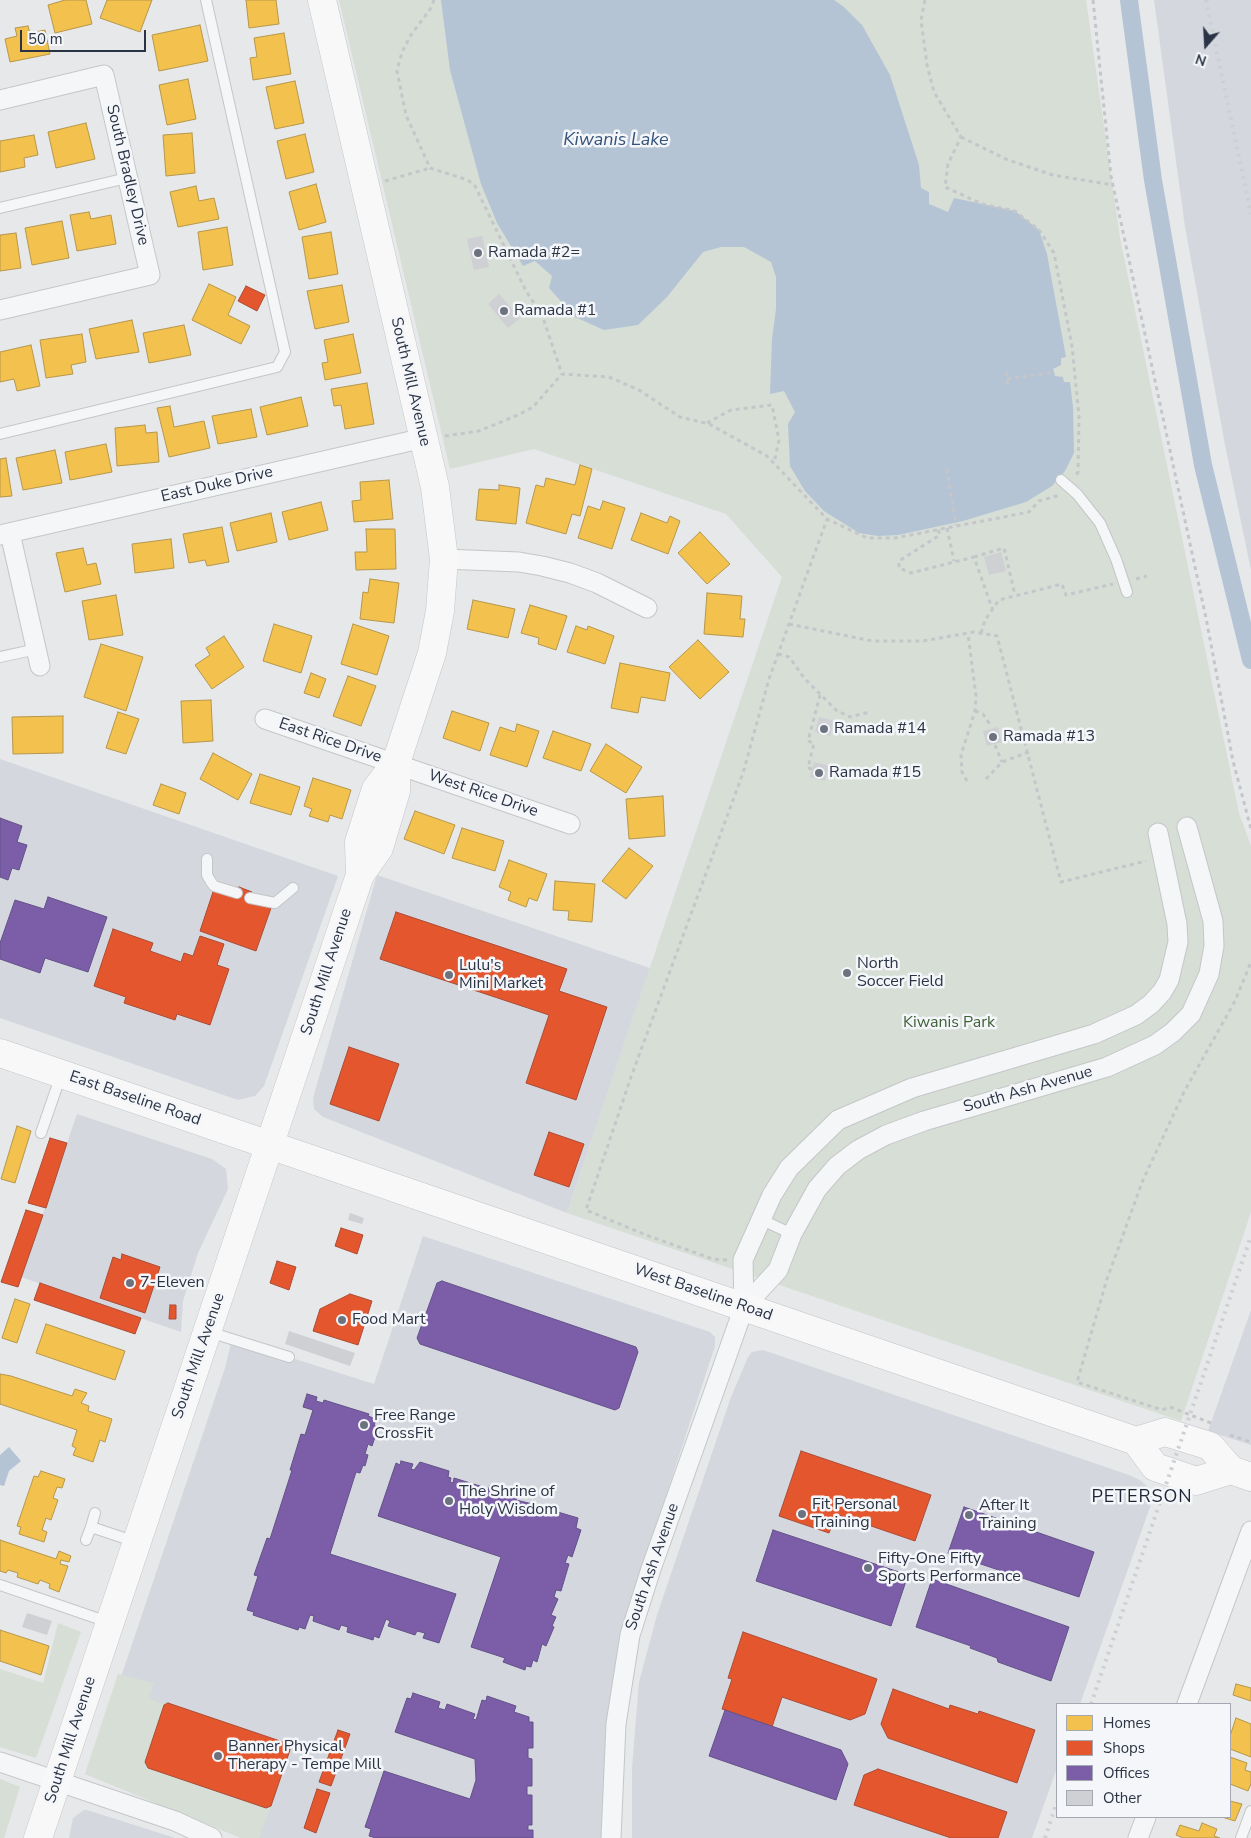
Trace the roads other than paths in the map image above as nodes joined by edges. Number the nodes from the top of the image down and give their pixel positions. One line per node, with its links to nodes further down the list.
1 (206, 0): 7 (lane)
2 (322, 0): 8 (main road, South Mill Avenue)
3 (0, 100): 4 (street, South Bradley Drive)
4 (128, 178): 5 (lane); 6 (street, South Bradley Drive)
5 (0, 208)
6 (0, 310)
7 (0, 434)
8 (424, 438): 10 (street, East Duke Drive); 11 (main road, South Mill Avenue)
9 (1065, 483): 12 (lane)
10 (5, 534): 15 (street, East Duke Drive)
11 (444, 559): 13 (street); 17 (main road, South Mill Avenue)
12 (1125, 587)
13 (647, 608)
14 (0, 657): 15 (lane)
15 (39, 657)
16 (265, 719): 17 (street, East Rice Drive)
17 (396, 764): 18 (street, West Rice Drive); 28 (main road, South Mill Avenue)
18 (570, 824)
19 (1187, 827): 30 (street, South Ash Avenue)
20 (1158, 833): 29 (street, South Ash Avenue)
21 (207, 859): 23 (lane)
22 (293, 888): 24 (lane)
23 (236, 893)
24 (250, 898)
25 (0, 1053): 26 (main road, East Baseline Road)
26 (61, 1074): 27 (lane); 28 (main road, East Baseline Road)
27 (41, 1133)
28 (270, 1145): 31 (main road, West Baseline Road); 32 (main road, South Mill Avenue)
29 (760, 1219): 30 (lane); 31 (street, South Ash Avenue)
30 (792, 1234): 31 (street, South Ash Avenue)
31 (744, 1307): 34 (main road, West Baseline Road); 50 (street, South Ash Avenue)
32 (207, 1331): 33 (lane); 40 (main road, South Mill Avenue)
33 (290, 1357)
34 (1136, 1441): 35 (main road); 35 (main road)
35 (1241, 1473)
36 (95, 1513): 37 (lane)
37 (91, 1527): 39 (lane); 40 (lane)
38 (1251, 1531): 43 (street)
39 (86, 1540)
40 (137, 1542): 42 (main road, South Mill Avenue)
41 (0, 1585): 42 (lane)
42 (110, 1623): 45 (main road, South Mill Avenue)
43 (1187, 1703)
44 (0, 1762): 45 (street)
45 (57, 1782): 48 (main road, South Mill Avenue); 49 (street)
46 (1251, 1811): 52 (lane)
47 (1146, 1818): 51 (street)
48 (38, 1838)
49 (212, 1838)
50 (611, 1838)
51 (1138, 1838)
52 (1241, 1838)

